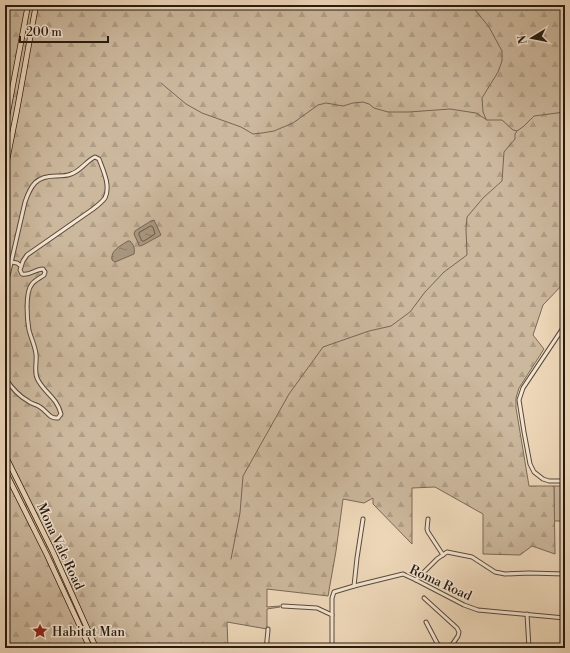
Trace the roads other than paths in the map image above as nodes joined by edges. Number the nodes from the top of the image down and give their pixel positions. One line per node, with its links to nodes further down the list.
1 (28, 5): 3 (highway)
2 (36, 5): 4 (highway)
3 (5, 127)
4 (5, 170)
5 (11, 262): 6 (street); 6 (street); 7 (street)
6 (21, 266): 9 (street)
7 (5, 289)
8 (565, 325): 12 (street)
9 (5, 378)
10 (5, 455): 27 (highway, Mona Vale Road)
11 (5, 471): 26 (highway, Mona Vale Road)
12 (565, 481)
13 (363, 519): 18 (street)
14 (428, 519): 15 (street)
15 (443, 555): 16 (street); 17 (street)
16 (565, 574)
17 (416, 580): 18 (street, Roma Road); 21 (street, Roma Road)
18 (354, 586): 22 (street, Roma Road)
19 (424, 598): 31 (street)
20 (283, 606): 22 (street)
21 (527, 614): 23 (street, Roma Road); 32 (street)
22 (332, 615): 29 (street)
23 (565, 618)
24 (426, 622): 30 (street)
25 (268, 629): 28 (street)
26 (90, 648)
27 (96, 648)
28 (267, 648)
29 (332, 648)
30 (442, 648)
31 (450, 648)
32 (529, 648)

